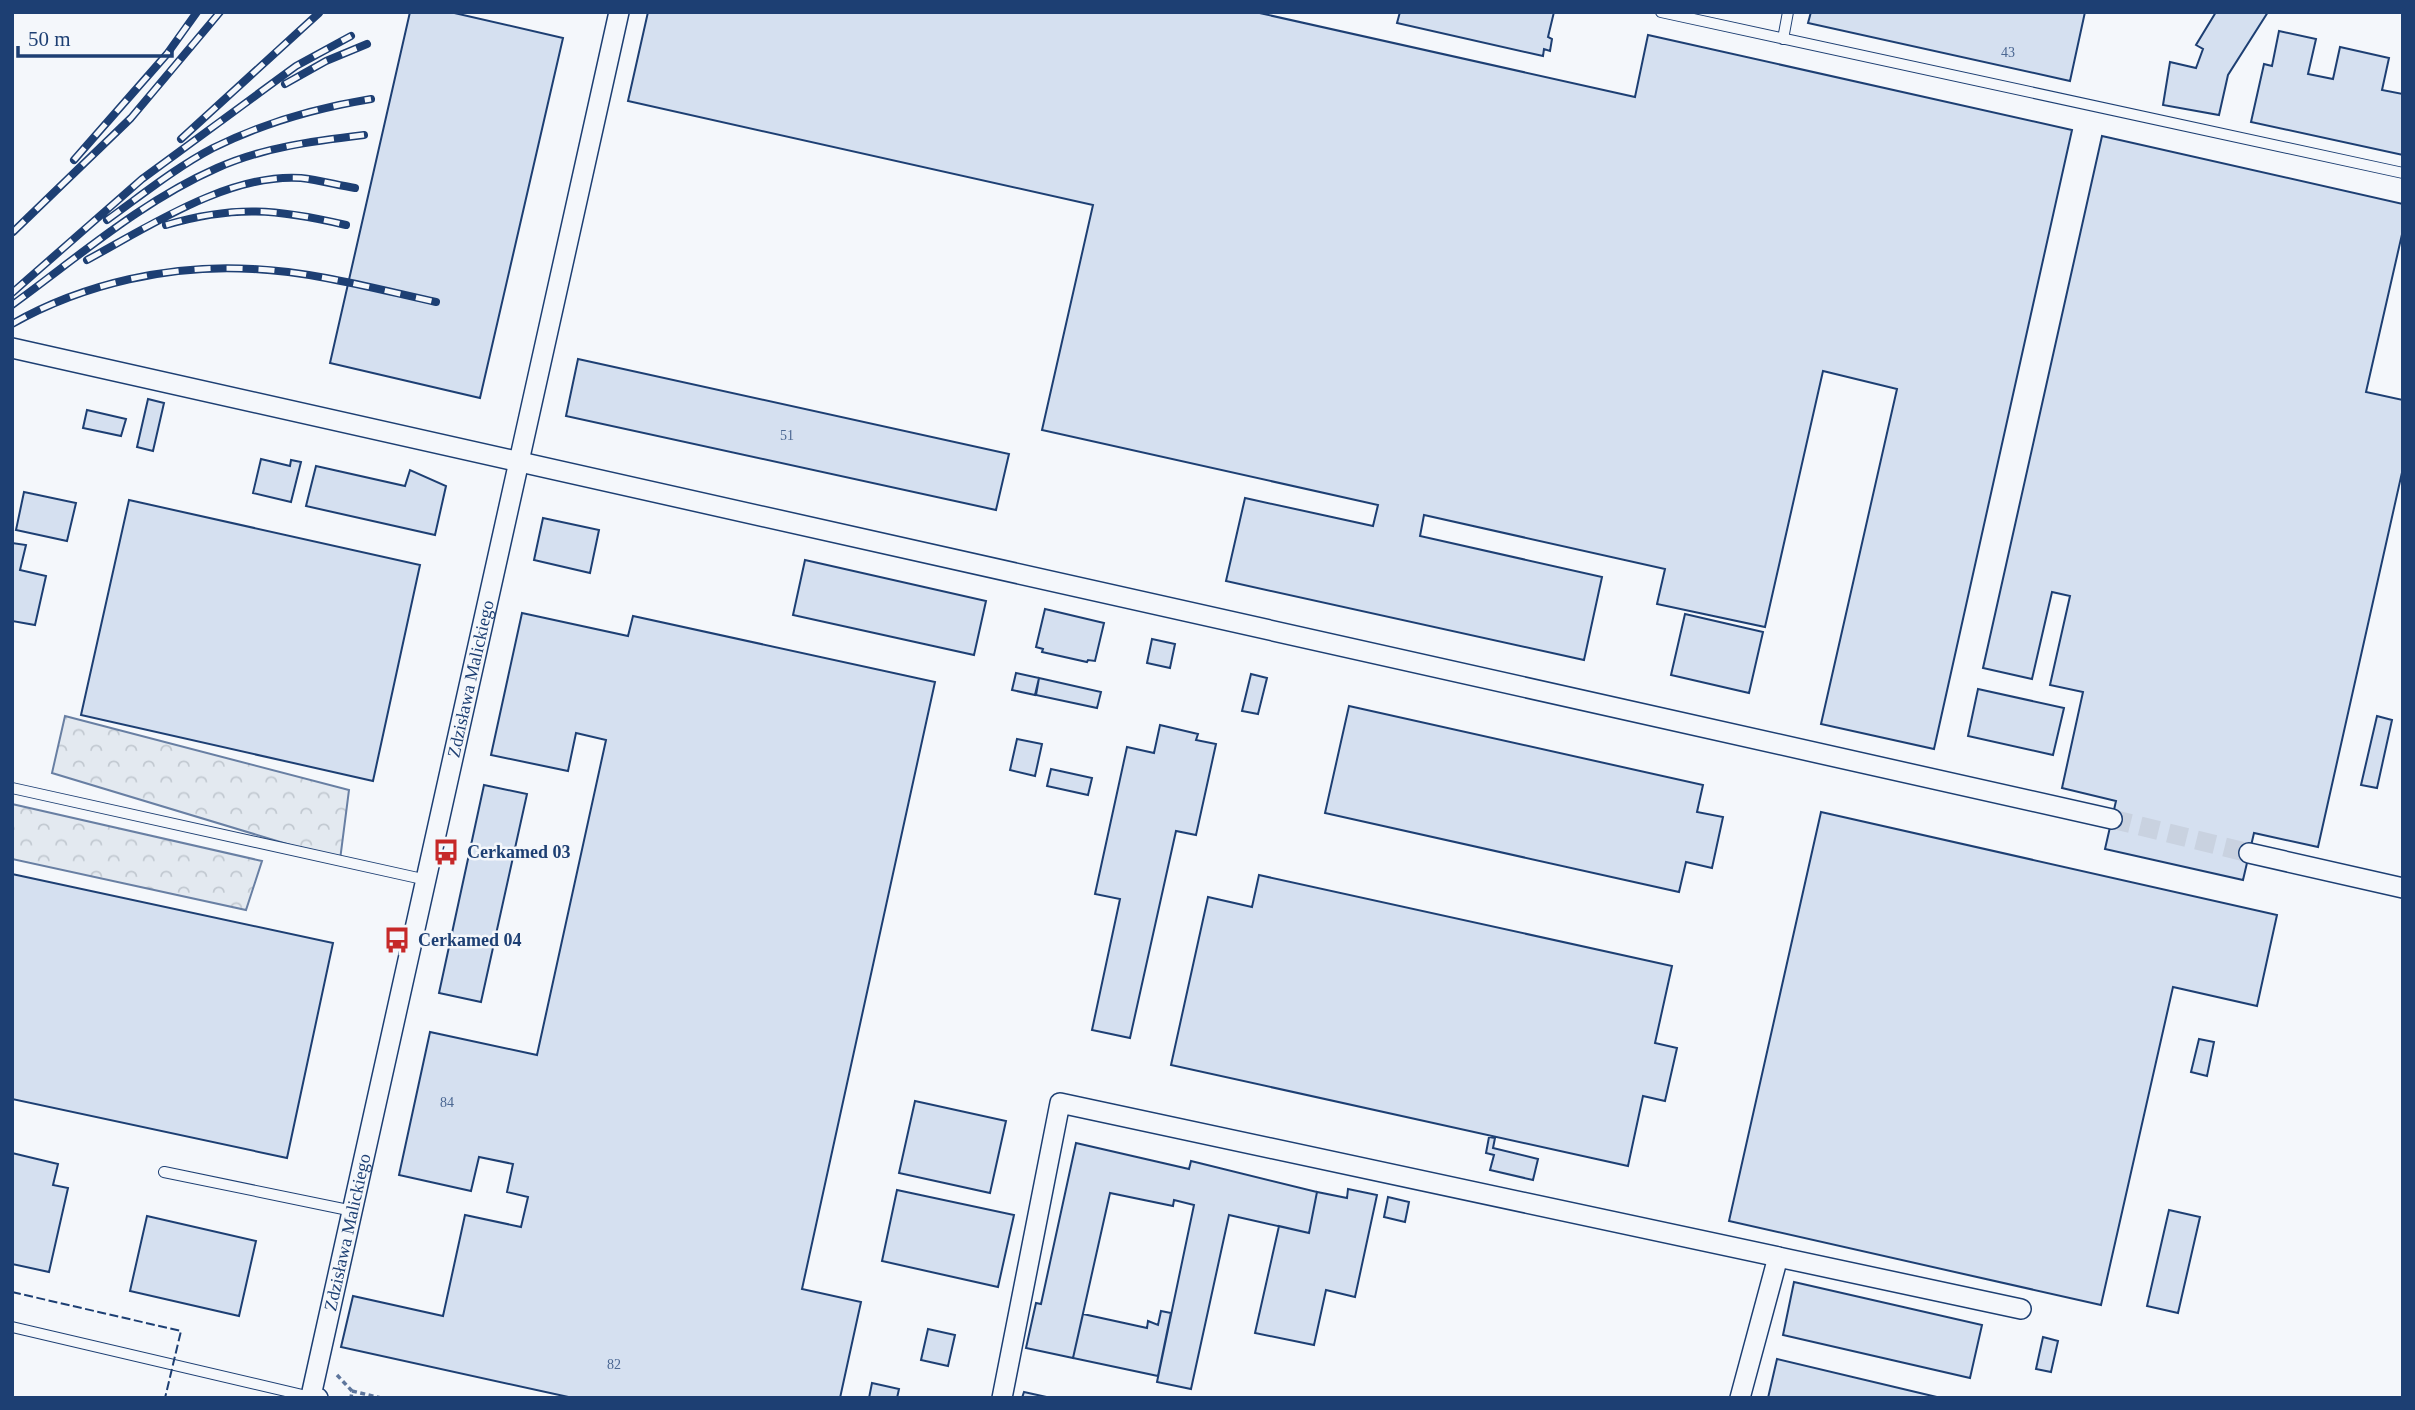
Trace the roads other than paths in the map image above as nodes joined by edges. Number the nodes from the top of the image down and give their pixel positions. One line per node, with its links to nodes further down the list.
1 (619, 12): 7 (street, Zdzisława Malickiego)
2 (1661, 12): 4 (lane)
3 (1788, 12): 4 (lane)
4 (1783, 39): 5 (lane)
5 (2403, 173)
6 (12, 348): 7 (street)
7 (520, 462): 9 (street); 11 (street, Zdzisława Malickiego)
8 (12, 788): 11 (lane)
9 (2112, 819)
10 (2249, 853): 12 (street)
11 (427, 880): 14 (street, Zdzisława Malickiego)
12 (2403, 888)
13 (164, 1172): 14 (lane)
14 (353, 1211): 18 (street, Zdzisława Malickiego)
15 (1778, 1257): 16 (street); 19 (street); 20 (street)
16 (2021, 1309)
17 (12, 1327): 18 (lane)
18 (313, 1397)
19 (1002, 1398)
20 (1741, 1398)

